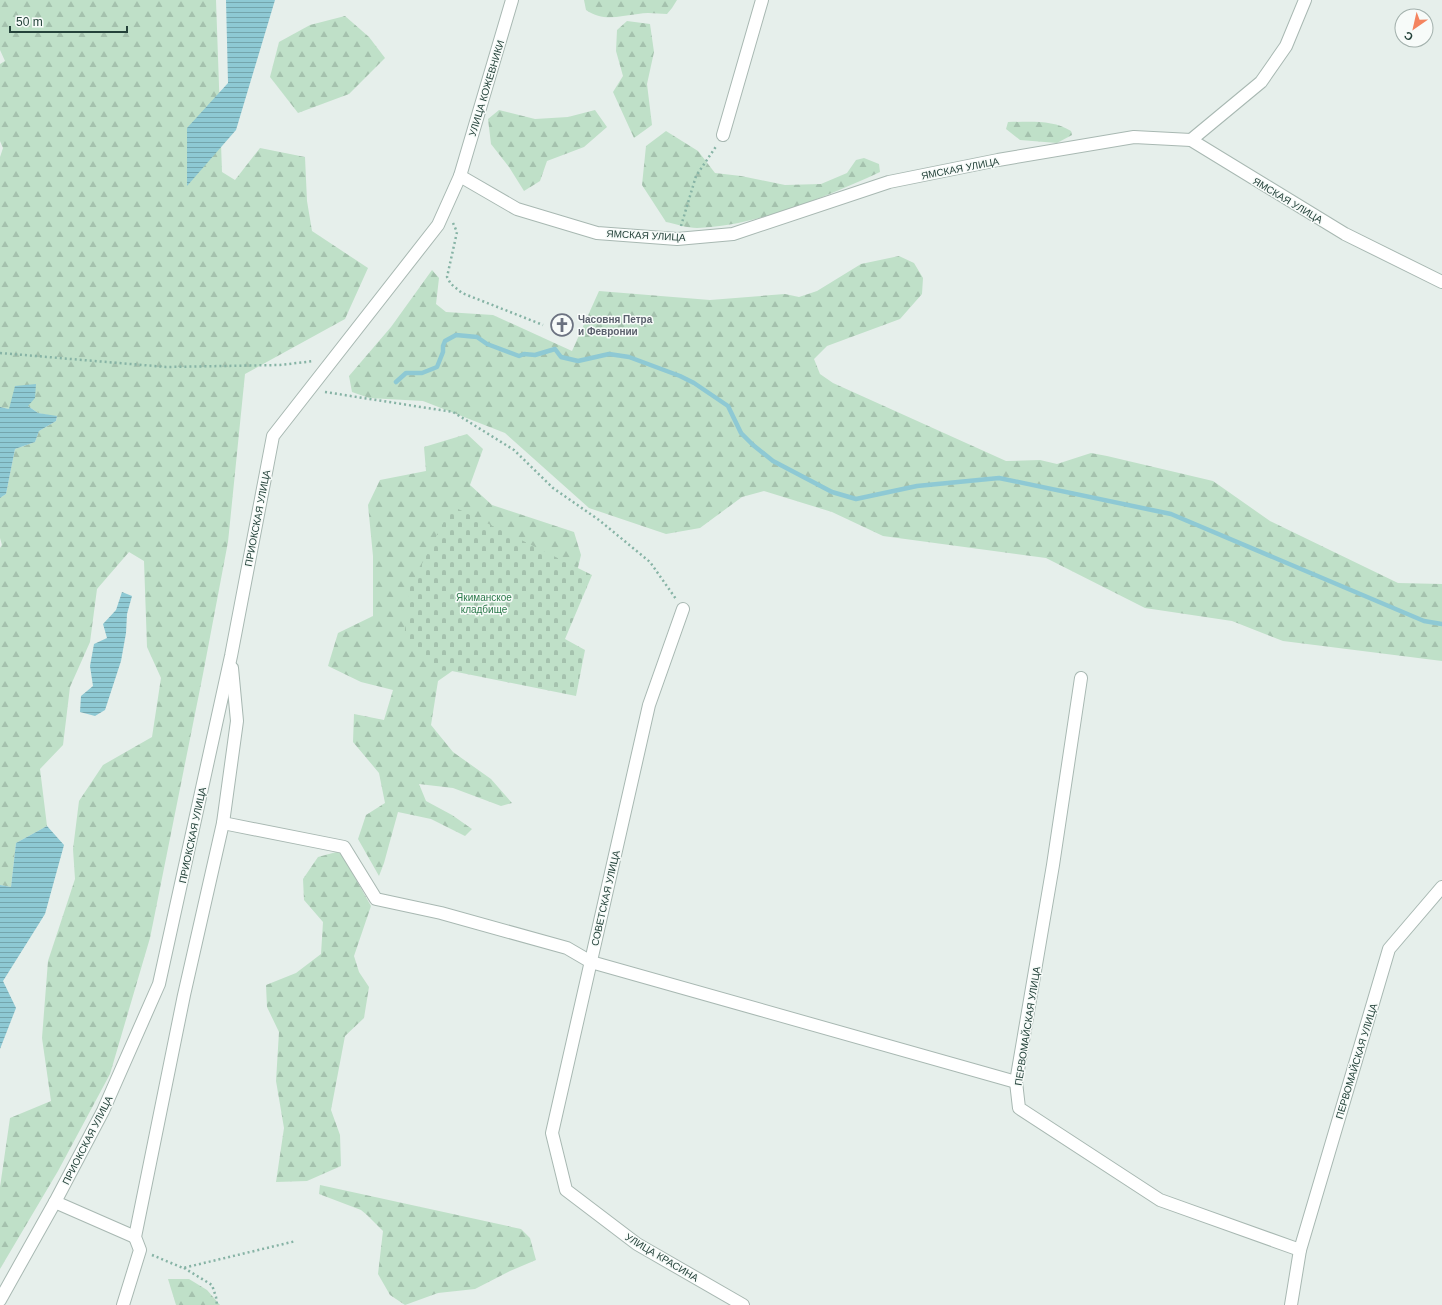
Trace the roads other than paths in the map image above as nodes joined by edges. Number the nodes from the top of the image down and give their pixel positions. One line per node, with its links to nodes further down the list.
1 (512, 0): 6 (street, УЛИЦА КОЖЕВНИКИ)
2 (762, 0): 4 (street)
3 (1305, 0): 5 (street)
4 (724, 135)
5 (1191, 140): 6 (street, ЯМСКАЯ УЛИЦА); 8 (street, ЯМСКАЯ УЛИЦА)
6 (460, 176): 7 (street, УЛИЦА КОЖЕВНИКИ)
7 (446, 208): 10 (street, ПРИОКСКАЯ УЛИЦА)
8 (1442, 282)
9 (683, 609): 14 (street, СОВЕТСКАЯ УЛИЦА)
10 (231, 656): 12 (street); 17 (street, ПРИОКСКАЯ УЛИЦА)
11 (1081, 678): 15 (street, ПЕРВОМАЙСКАЯ УЛИЦА)
12 (223, 823): 14 (street); 18 (street)
13 (1442, 887): 19 (street, ПЕРВОМАЙСКАЯ УЛИЦА)
14 (591, 962): 15 (street); 16 (street, СОВЕТСКАЯ УЛИЦА)
15 (1016, 1082): 19 (street, ПЕРВОМАЙСКАЯ УЛИЦА)
16 (566, 1190): 22 (street, УЛИЦА КРАСИНА)
17 (55, 1202): 18 (street); 20 (street, ПРИОКСКАЯ УЛИЦА)
18 (135, 1237): 21 (street)
19 (1300, 1250): 23 (street, ПЕРВОМАЙСКАЯ УЛИЦА)
20 (0, 1300)
21 (123, 1305)
22 (743, 1305)
23 (1291, 1305)

